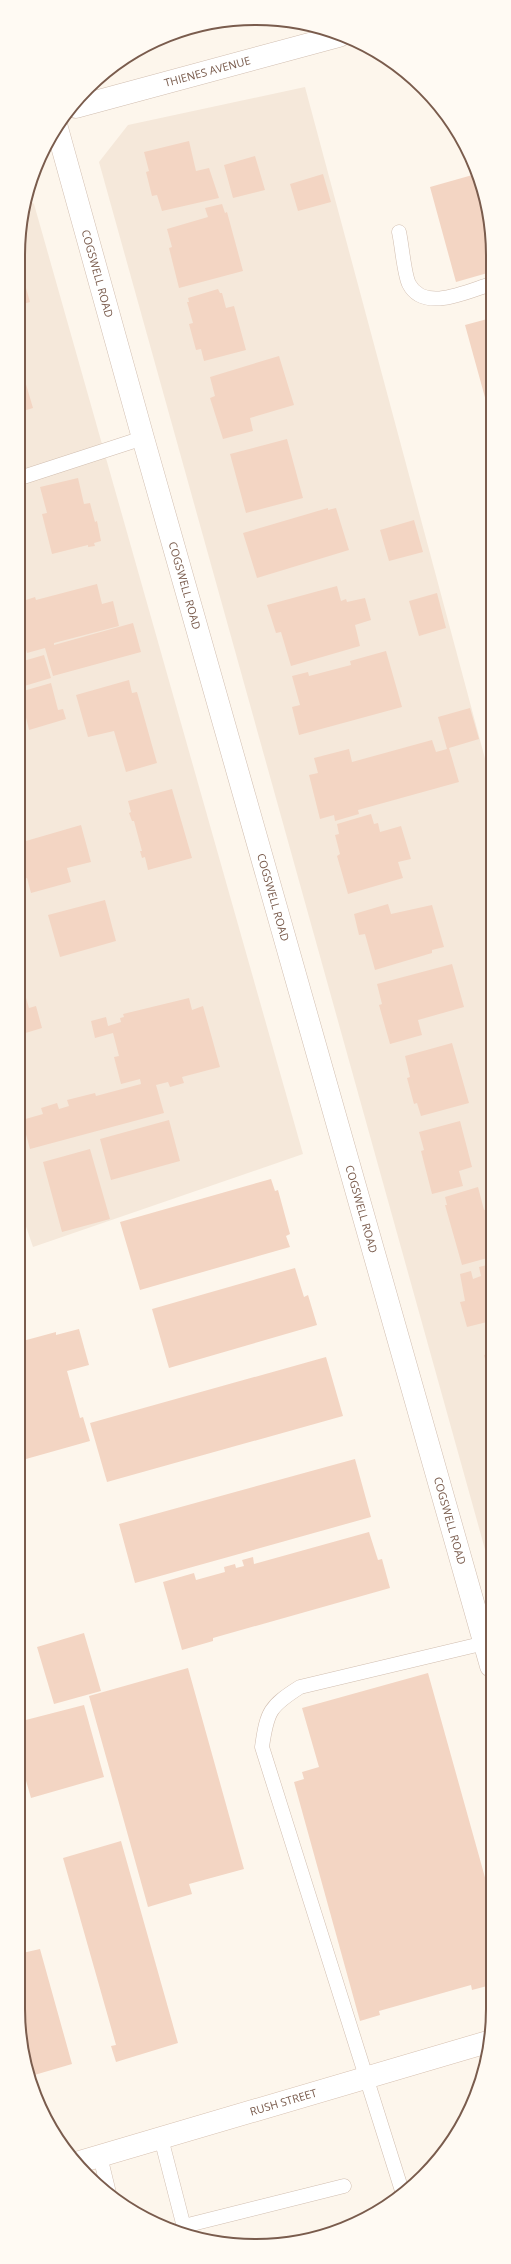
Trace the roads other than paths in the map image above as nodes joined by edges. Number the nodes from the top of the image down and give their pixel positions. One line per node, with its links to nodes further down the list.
1 (332, 38): 2 (street, THIENES AVENUE)
2 (81, 106)
3 (59, 135): 6 (street, COGSWELL ROAD)
4 (400, 232): 5 (lane)
5 (486, 286)
6 (143, 438): 7 (lane); 8 (street, COGSWELL ROAD)
7 (25, 476)
8 (485, 1643): 9 (street, COGSWELL ROAD); 11 (lane)
9 (486, 1647)
10 (483, 2043): 11 (street, RUSH STREET)
11 (366, 2078): 12 (street, RUSH STREET); 17 (lane)
12 (161, 2138): 13 (street, RUSH STREET); 18 (lane)
13 (100, 2156): 14 (street, RUSH STREET); 15 (lane)
14 (83, 2161)
15 (107, 2184)
16 (344, 2186): 18 (lane)
17 (401, 2187)
18 (184, 2228)

